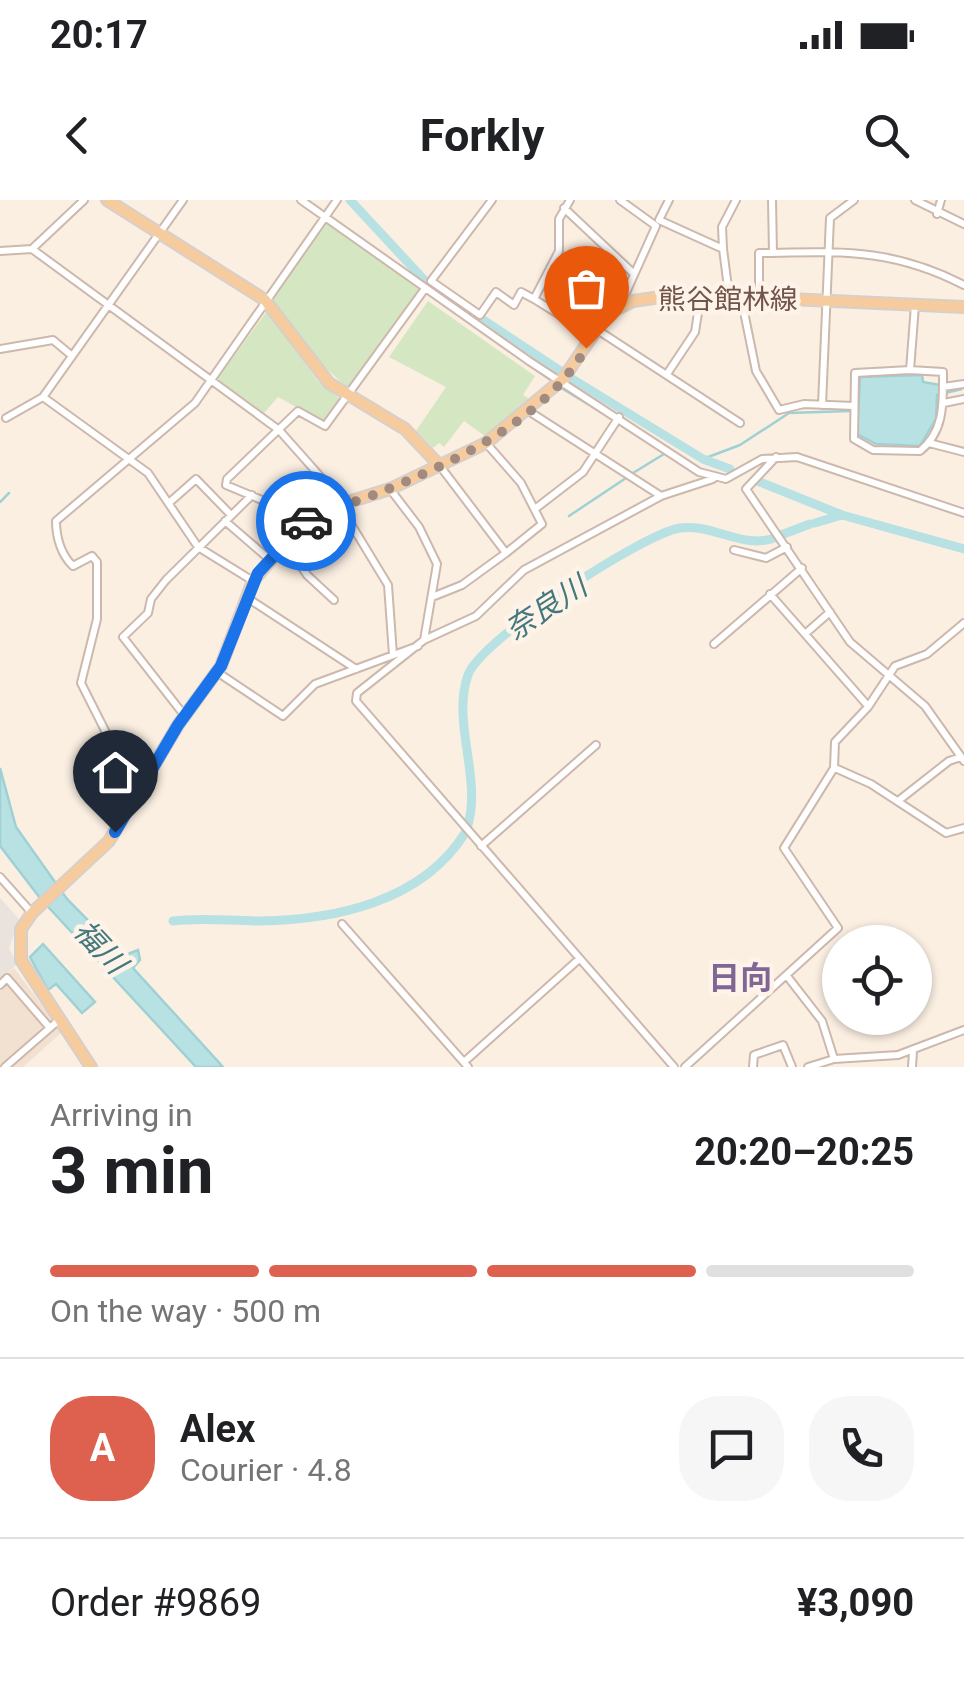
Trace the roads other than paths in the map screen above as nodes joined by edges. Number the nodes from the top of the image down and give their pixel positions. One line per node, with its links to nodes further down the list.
1 (84, 200): 21 (street)
2 (107, 200): 20 (main road)
3 (183, 200): 20 (street)
4 (300, 200): 17 (street)
5 (337, 200): 17 (street)
6 (492, 200): 32 (street)
7 (570, 200): 15 (street)
8 (620, 200): 18 (street)
9 (668, 200): 18 (street)
10 (736, 200): 23 (street)
11 (772, 200): 25 (street)
12 (854, 200): 24 (street)
13 (915, 200): 16 (street)
14 (941, 200): 16 (street)
15 (564, 208): 26 (street); 32 (street)
16 (938, 214): 19 (street)
17 (324, 217): 28 (street); 33 (street)
18 (658, 223): 23 (street); 26 (street)
19 (964, 224)
20 (159, 234): 33 (main road); 35 (street)
21 (32, 249): 22 (street); 35 (street)
22 (0, 250)
23 (723, 250): 30 (street)
24 (828, 251): 25 (street); 27 (street); 34 (street)
25 (773, 253): 31 (street)
26 (633, 273): 37 (street)
27 (964, 285)
28 (424, 290): 44 (street); 49 (street)
29 (701, 294): 30 (main road, 熊谷館林線); 37 (main road, 熊谷館林線); 43 (street)
30 (735, 296): 31 (main road, 熊谷館林線); 52 (street)
31 (759, 297): 34 (main road, 熊谷館林線)
32 (534, 299): 39 (street)
33 (264, 300): 45 (street); 49 (main road)
34 (826, 300): 36 (main road, 熊谷館林線); 52 (street)
35 (108, 304): 41 (street); 45 (street)
36 (915, 305): 38 (main road, 熊谷館林線); 42 (street)
37 (620, 306): 39 (main road, 熊谷館林線)
38 (964, 308)
39 (594, 331): 43 (street); 44 (main road, 熊谷館林線)
40 (0, 348): 41 (street)
41 (71, 355): 48 (street)
42 (910, 370): 47 (street); 53 (street)
43 (667, 374): 57 (street)
44 (564, 377): 54 (main road, 熊谷館林線); 55 (street)
45 (212, 381): 58 (street); 64 (street)
46 (964, 384): 47 (street)
47 (943, 386): 51 (street)
48 (43, 397): 56 (street); 64 (street)
49 (348, 398): 58 (street); 65 (main road)
50 (964, 400): 51 (street)
51 (944, 403): 59 (street)
52 (822, 405): 53 (street)
53 (854, 406): 59 (street)
54 (527, 410): 60 (main road, 熊谷館林線); 62 (street)
55 (619, 417): 62 (street); 66 (street)
56 (6, 418)
57 (740, 423)
58 (278, 430): 68 (street); 71 (street)
59 (928, 443): 61 (street)
60 (486, 444): 65 (main road, 熊谷館林線); 72 (street)
61 (964, 452)
62 (595, 454): 69 (street); 72 (street)
63 (777, 456): 66 (street); 73 (street); 77 (street)
64 (129, 458): 70 (street); 102 (street)
65 (440, 466): 67 (main road, 熊谷館林線); 80 (street)
66 (714, 478): 69 (street)
67 (390, 488): 71 (main road, 熊谷館林線); 86 (street)
68 (252, 495): 74 (street); 75 (street)
69 (662, 496): 91 (street)
70 (170, 502): 74 (street); 78 (street)
71 (342, 505): 75 (main road, 熊谷館林線); 93 (street)
72 (534, 509): 80 (street)
73 (964, 512)
74 (228, 518): 78 (street); 81 (street)
75 (300, 526): 76 (main road, 熊谷館林線)
76 (284, 541): 81 (main road, 熊谷館林線); 87 (street)
77 (786, 545): 79 (street); 82 (street)
78 (198, 546): 83 (street); 98 (street)
79 (734, 550)
80 (506, 554): 86 (street)
81 (268, 558): 83 (main road, 熊谷館林線)
82 (802, 568): 84 (street); 88 (street)
83 (253, 581): 85 (main road, 熊谷館林線)
84 (770, 594): 90 (street); 92 (street)
85 (245, 596): 94 (street); 95 (main road, 熊谷館林線)
86 (432, 597): 91 (street)
87 (334, 600)
88 (831, 612): 90 (street); 96 (street)
89 (964, 623): 96 (street)
90 (806, 634): 97 (street)
91 (423, 643): 93 (street); 105 (street)
92 (714, 644)
93 (393, 656): 94 (street)
94 (356, 670): 95 (street)
95 (217, 672): 98 (main road, 熊谷館林線)
96 (890, 672): 97 (street); 100 (street)
97 (868, 707): 101 (street)
98 (185, 716): 102 (main road, 熊谷館林線)
99 (596, 745): 105 (street)
100 (962, 759): 103 (street)
101 (834, 768): 103 (street); 110 (street)
102 (138, 794): 107 (main road, 熊谷館林線)
103 (898, 801): 104 (street)
104 (964, 828)
105 (481, 846): 109 (street)
106 (0, 877): 107 (street)
107 (33, 912): 112 (main road)
108 (342, 924): 116 (street)
109 (578, 960): 116 (street); 119 (street)
110 (786, 976): 115 (street); 120 (street)
111 (0, 985): 112 (street)
112 (54, 1024): 117 (street); 118 (main road)
113 (964, 1030): 114 (street)
114 (914, 1051): 115 (street); 124 (street)
115 (839, 1062): 123 (street)
116 (466, 1065)
117 (5, 1067)
118 (90, 1067)
119 (674, 1067)
120 (685, 1067)
121 (753, 1067): 122 (street)
122 (792, 1067)
123 (808, 1067)
124 (912, 1067)

